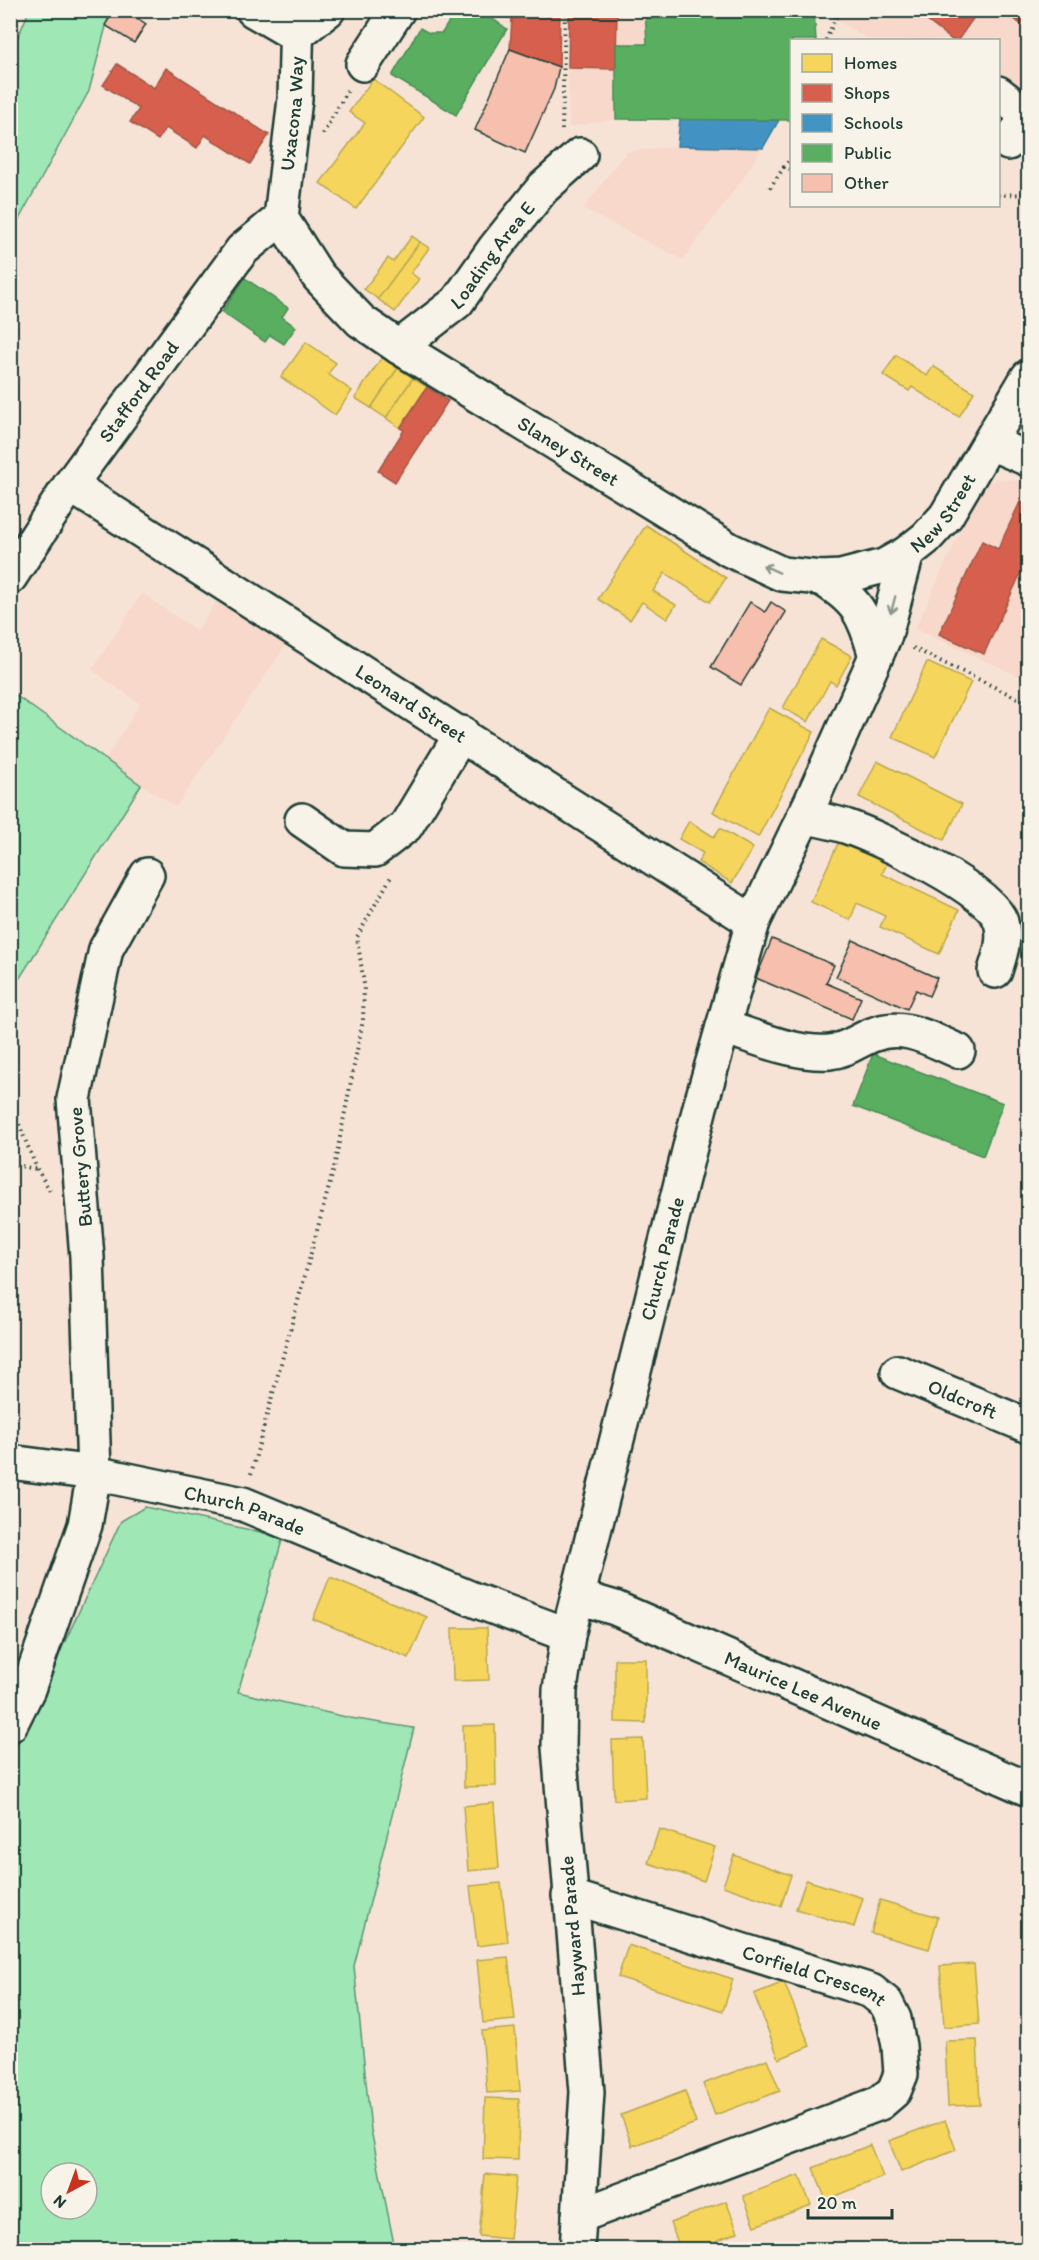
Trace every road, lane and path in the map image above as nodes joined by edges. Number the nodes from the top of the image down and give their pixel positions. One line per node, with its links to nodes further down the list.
1 (253, 10): 6 (street)
2 (328, 10): 6 (street)
3 (398, 10): 8 (street)
4 (565, 10): 14 (path)
5 (839, 10): 7 (path)
6 (296, 23): 20 (street, Uxacona Way)
7 (826, 39)
8 (363, 64): 11 (path)
9 (1000, 94): 10 (street)
10 (1029, 117): 12 (street)
11 (319, 142)
12 (1008, 143)
13 (790, 160): 15 (path)
14 (569, 165): 21 (street, Loading Area E)
15 (784, 167): 16 (path); 17 (path)
16 (790, 169)
17 (770, 188)
18 (1029, 194): 19 (path)
19 (1000, 195)
20 (281, 218): 22 (street, Slaney Street); 27 (street, Stafford Road)
21 (428, 325): 22 (street, Loading Area E); 24 (street)
22 (399, 347): 24 (street, Slaney Street)
23 (1029, 378): 25 (street, New Street)
24 (471, 391): 30 (street, Slaney Street, one-way to 24)
25 (991, 443): 26 (street); 28 (street, New Street)
26 (1029, 459)
27 (70, 485): 29 (street, Stafford Road); 33 (street, Leonard Street)
28 (908, 553): 30 (street, Slaney Street); 31 (street, New Street, one-way to 31)
29 (10, 577)
30 (821, 578): 31 (street)
31 (880, 645): 32 (path); 34 (street, New Street)
32 (1029, 703)
33 (462, 733): 35 (street); 38 (street, Leonard Street)
34 (804, 816): 38 (street, New Street); 39 (street)
35 (302, 820)
36 (397, 866): 50 (path)
37 (147, 875): 49 (street, Buttery Grove)
38 (753, 922): 40 (street, Church Parade)
39 (995, 971)
40 (723, 1027): 41 (street); 51 (street, Church Parade)
41 (958, 1051)
42 (10, 1102): 44 (path)
43 (10, 1164): 44 (path)
44 (37, 1169): 45 (path)
45 (54, 1198)
46 (898, 1372): 47 (street, Oldcroft)
47 (1029, 1426)
48 (10, 1462): 49 (street, Church Parade)
49 (94, 1473): 50 (street, Church Parade); 53 (street, Buttery Grove)
50 (243, 1504): 52 (street, Church Parade)
51 (578, 1597): 52 (street, Church Parade); 54 (street, Maurice Lee Avenue)
52 (568, 1635): 55 (street, Hayward Parade)
53 (10, 1725)
54 (1029, 1789)
55 (569, 1896): 56 (street, Hayward Parade); 56 (street, Corfield Crescent)
56 (579, 2216): 57 (street, Hayward Parade)
57 (577, 2250)

